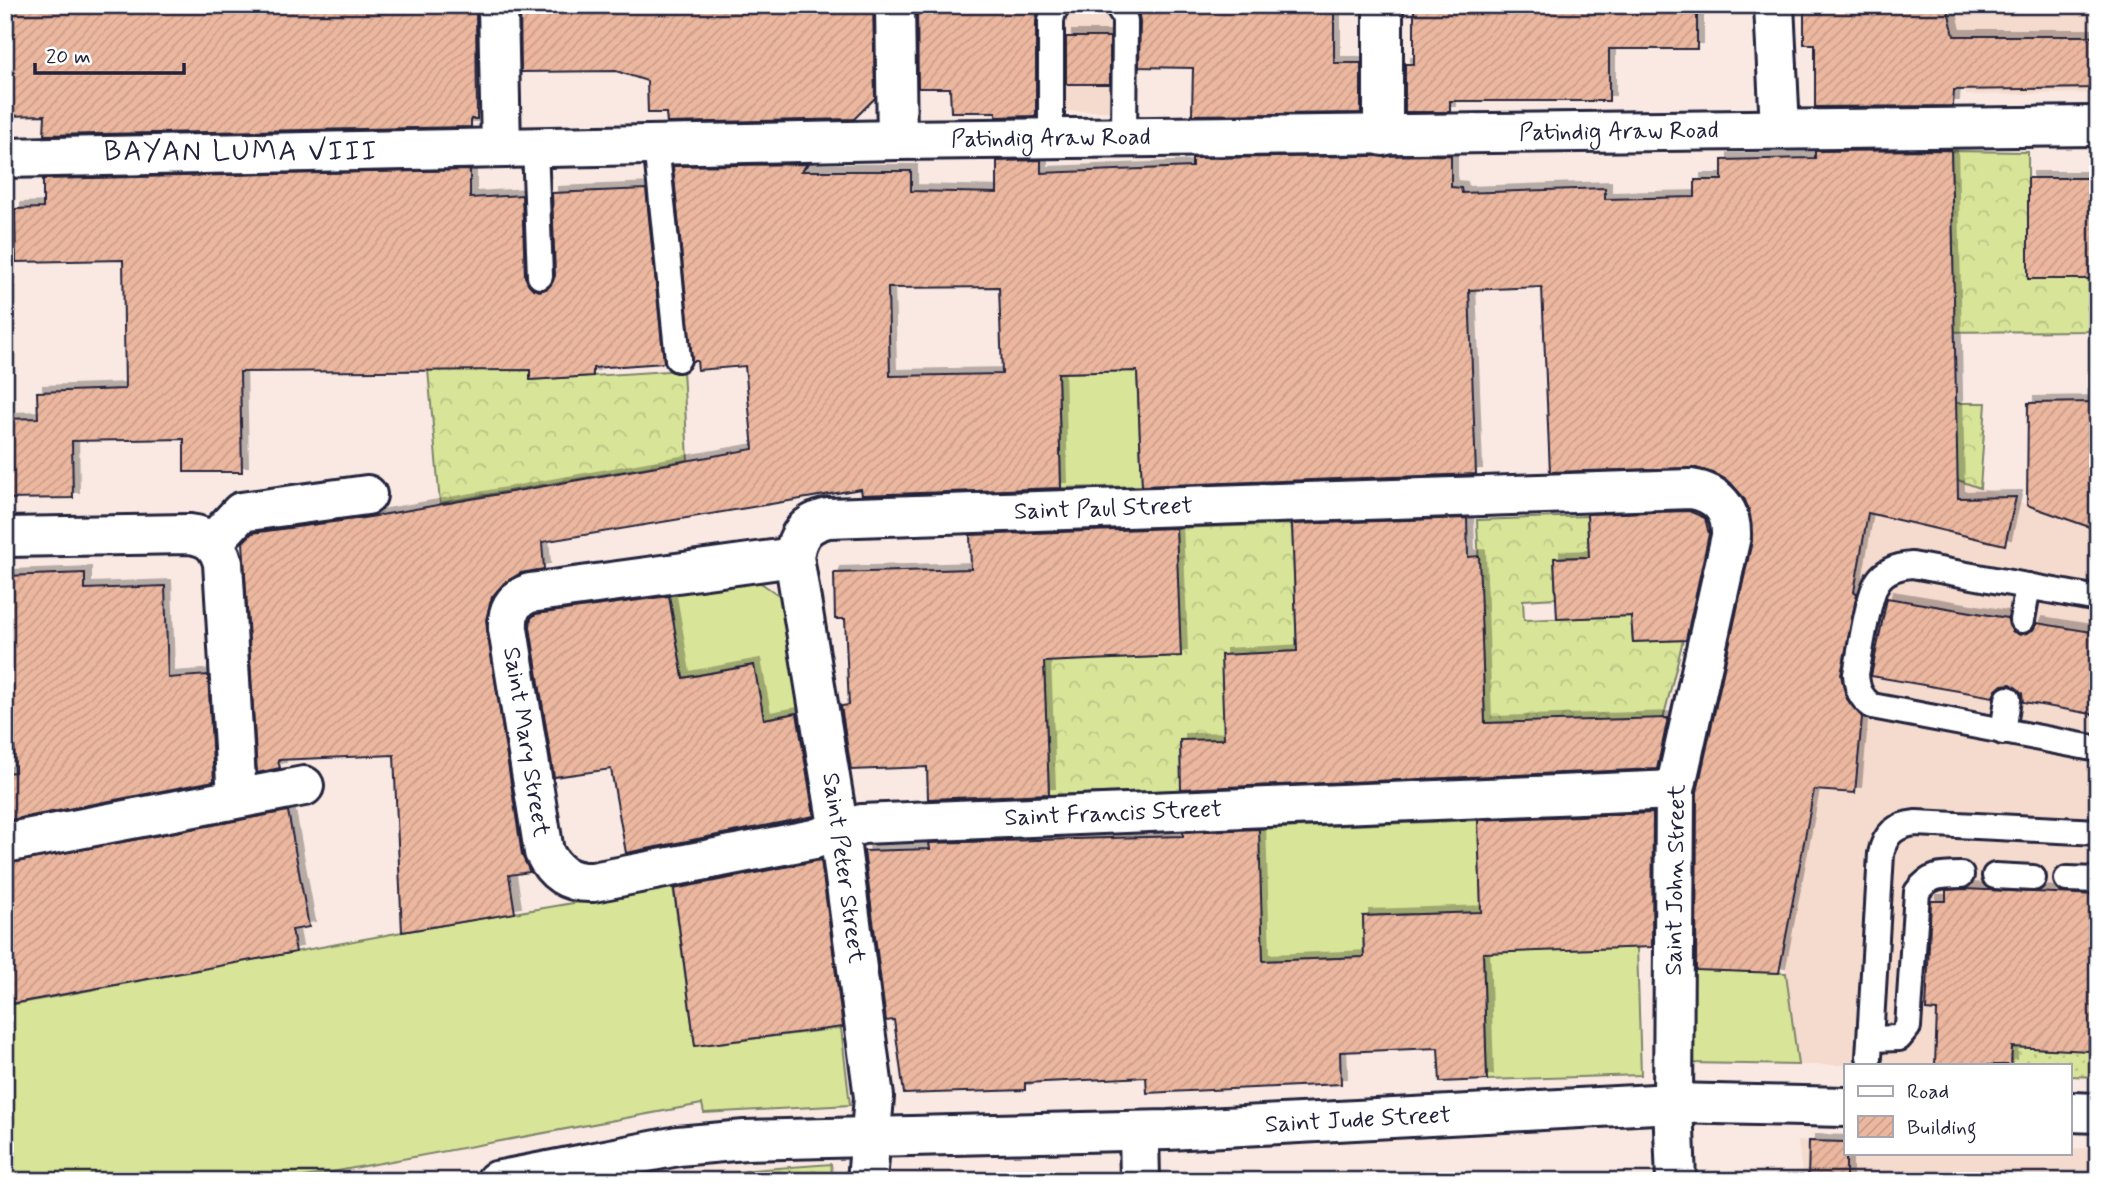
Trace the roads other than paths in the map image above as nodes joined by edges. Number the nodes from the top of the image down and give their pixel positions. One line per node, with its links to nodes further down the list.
1 (498, 5): 14 (street)
2 (895, 5): 12 (street)
3 (1058, 5): 10 (lane)
4 (1117, 5): 11 (lane)
5 (1383, 5): 9 (street)
6 (1774, 5): 8 (street)
7 (2098, 126): 8 (street, Patindig Araw Road)
8 (1780, 128): 9 (street, Patindig Araw Road)
9 (1382, 136): 11 (street, Patindig Araw Road)
10 (1051, 138): 11 (street, Patindig Araw Road); 12 (street, Patindig Araw Road)
11 (1124, 138)
12 (897, 140): 13 (street, Patindig Araw Road)
13 (656, 145): 14 (street, Patindig Araw Road); 17 (lane)
14 (518, 147): 15 (street, Patindig Araw Road); 16 (lane)
15 (5, 158)
16 (540, 276)
17 (678, 359)
18 (367, 495): 21 (street)
19 (1722, 504): 22 (street, Saint Paul Street); 30 (street, Saint John Street)
20 (5, 537): 21 (street)
21 (213, 542): 31 (street)
22 (793, 556): 32 (street, Saint Peter Street); 35 (street, Saint Mary Street)
23 (2028, 586): 24 (lane); 25 (lane); 27 (lane)
24 (2098, 599)
25 (2022, 620)
26 (2008, 699): 27 (lane)
27 (2003, 732): 28 (lane)
28 (2098, 749)
29 (304, 786): 31 (street)
30 (1675, 790): 32 (street, Saint Francis Street); 41 (street, Saint John Street)
31 (237, 799): 34 (street)
32 (839, 832): 35 (street, Saint Francis Street); 46 (street, Saint Peter Street)
33 (2098, 832): 36 (lane)
34 (5, 843)
35 (559, 874)
36 (1961, 875)
37 (1995, 876): 38 (lane)
38 (2033, 878)
39 (2067, 879): 40 (lane)
40 (2098, 880)
41 (1673, 1103): 42 (street, Saint Jude Street); 45 (street, Saint Jude Street); 50 (street, Saint John Street)
42 (1844, 1107)
43 (2072, 1112): 44 (street)
44 (2098, 1113)
45 (1139, 1131): 46 (street, Saint Jude Street); 49 (street)
46 (870, 1137): 47 (street, Saint Jude Street); 48 (street, Saint Peter Street)
47 (496, 1181)
48 (867, 1181)
49 (1140, 1181)
50 (1676, 1181)

